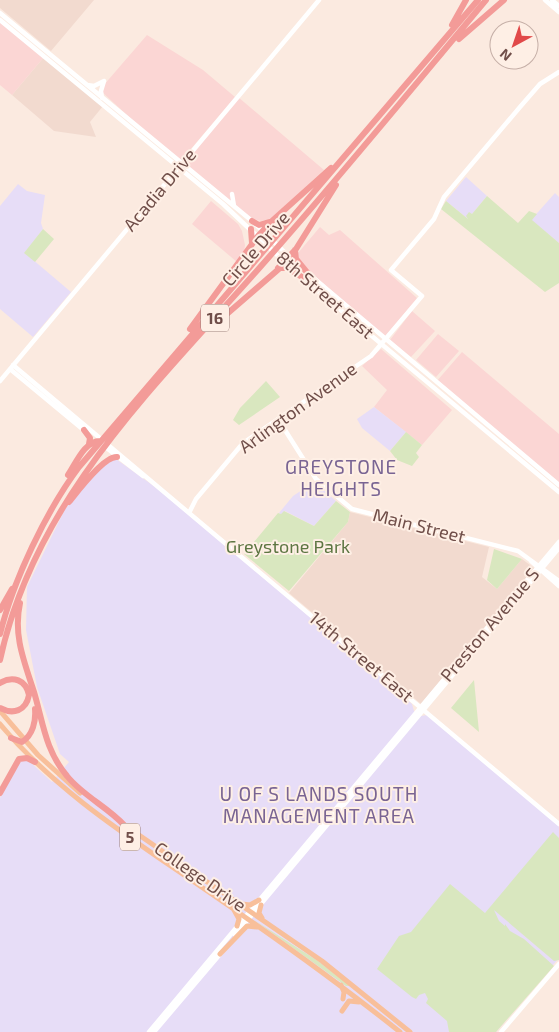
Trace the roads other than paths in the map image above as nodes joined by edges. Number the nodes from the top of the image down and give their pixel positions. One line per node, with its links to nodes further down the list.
1 (319, 0): 19 (main road, Acadia Drive)
2 (466, 0): 13 (highway)
3 (478, 0): 13 (highway, Circle Drive / 16)
4 (486, 0): 12 (highway, Circle Drive / 16)
5 (504, 0): 12 (highway)
6 (545, 0): 9 (main road)
7 (552, 0): 8 (main road)
8 (559, 6)
9 (559, 12)
10 (0, 13): 15 (main road, 8th Street East)
11 (0, 20): 19 (main road, 8th Street East)
12 (442, 55): 18 (highway, Circle Drive / 16)
13 (420, 68): 17 (highway, Circle Drive / 16)
14 (559, 72): 37 (main road, Arlington Avenue)
15 (85, 84): 16 (main road, 8th Street East); 16 (main road)
16 (103, 99): 19 (main road, 8th Street East)
17 (363, 136): 23 (highway); 26 (highway, Circle Drive / 16)
18 (351, 162): 26 (highway, Circle Drive / 16); 28 (highway)
19 (179, 166): 21 (main road, 8th Street East); 24 (main road, 8th Street East); 39 (main road, Acadia Drive)
20 (232, 194): 21 (main road)
21 (234, 207): 22 (main road, 8th Street East)
22 (252, 221): 23 (highway); 25 (main road, 8th Street East)
23 (272, 221): 25 (highway)
24 (251, 229): 25 (main road, 8th Street East); 27 (highway)
25 (260, 234): 27 (highway); 30 (main road, 8th Street East)
26 (280, 239): 29 (highway, Circle Drive / 16)
27 (250, 246): 38 (highway)
28 (296, 249): 30 (highway); 31 (highway)
29 (267, 254): 38 (highway, Circle Drive / 16); 40 (highway, Circle Drive / 16)
30 (287, 260): 31 (main road, 8th Street East); 32 (main road, 8th Street East); 33 (highway)
31 (310, 276): 34 (main road, 8th Street East)
32 (302, 277): 33 (highway); 34 (main road); 35 (main road, 8th Street East)
33 (267, 278): 40 (highway)
34 (328, 291): 36 (main road, 8th Street East)
35 (334, 304): 36 (main road); 37 (main road, 8th Street East)
36 (356, 316): 37 (main road, 8th Street East)
37 (383, 342): 42 (main road, Arlington Avenue); 49 (main road, 8th Street East); 51 (main road, 8th Street East)
38 (173, 354): 46 (highway, Circle Drive / 16)
39 (12, 367): 41 (main road, Acadia Drive); 43 (main road, 14th Street East); 44 (main road, 14th Street East)
40 (162, 378): 46 (highway, Circle Drive / 16)
41 (0, 381)
42 (276, 420): 52 (main road, Arlington Avenue); 58 (main road, Main Street)
43 (84, 430): 44 (main road, 14th Street East); 46 (highway)
44 (100, 441): 45 (main road, 14th Street East); 46 (highway)
45 (110, 449): 47 (main road, 14th Street East); 48 (highway); 50 (main road, 14th Street East)
46 (93, 450): 55 (highway, Circle Drive / 16)
47 (117, 457): 48 (highway); 50 (main road, 14th Street East)
48 (104, 464): 55 (highway)
49 (559, 485)
50 (163, 491): 53 (main road, 14th Street East)
51 (559, 492)
52 (196, 499): 53 (main road, Arlington Avenue); 54 (main road, Arlington Avenue)
53 (184, 508): 54 (main road, 14th Street East)
54 (189, 513): 68 (main road, 14th Street East)
55 (53, 515): 59 (highway, Circle Drive / 16); 60 (highway, Circle Drive / 16)
56 (559, 542): 58 (main road, Preston Avenue S)
57 (559, 548): 58 (main road, Preston Avenue S)
58 (540, 568): 61 (main road, Main Street); 62 (main road, Main Street); 69 (main road, Preston Avenue S)
59 (23, 571): 63 (highway); 64 (highway, Circle Drive / 16)
60 (26, 580): 65 (highway, Circle Drive / 16); 67 (highway)
61 (559, 581)
62 (559, 586)
63 (0, 610)
64 (0, 634)
65 (0, 660)
66 (0, 684): 70 (highway)
67 (33, 688): 74 (highway); 78 (highway)
68 (410, 699): 69 (main road, 14th Street East); 72 (main road)
69 (422, 708): 72 (main road); 77 (main road, 14th Street East); 81 (main road)
70 (0, 709): 74 (main road, College Drive / 5)
71 (0, 724): 73 (main road, College Drive / 5)
72 (406, 724): 81 (main road)
73 (11, 738): 74 (highway); 75 (main road, College Drive / 5)
74 (25, 740): 78 (main road, College Drive / 5)
75 (35, 762): 76 (highway); 79 (main road, College Drive / 5)
76 (0, 793)
77 (559, 824)
78 (125, 826): 80 (main road, College Drive / 5)
79 (215, 896): 82 (main road, College Drive / 5); 83 (main road)
80 (235, 901): 81 (main road); 83 (main road, College Drive / 5)
81 (260, 902): 83 (main road); 84 (main road)
82 (230, 906): 83 (main road, College Drive / 5); 85 (main road)
83 (249, 915): 84 (main road, College Drive / 5); 85 (main road); 86 (main road, College Drive / 5); 87 (main road); 88 (main road)
84 (266, 923): 88 (main road, College Drive / 5)
85 (237, 926): 94 (main road)
86 (264, 930): 87 (main road); 90 (main road, College Drive / 5)
87 (220, 954): 95 (main road)
88 (322, 961): 97 (main road, College Drive / 5)
89 (558, 965): 98 (main road)
90 (340, 985): 91 (main road); 92 (main road, College Drive / 5)
91 (343, 998)
92 (371, 1010): 93 (main road); 96 (main road, College Drive / 5)
93 (342, 1011)
94 (149, 1032)
95 (154, 1032)
96 (400, 1032)
97 (410, 1032)
98 (501, 1032)

